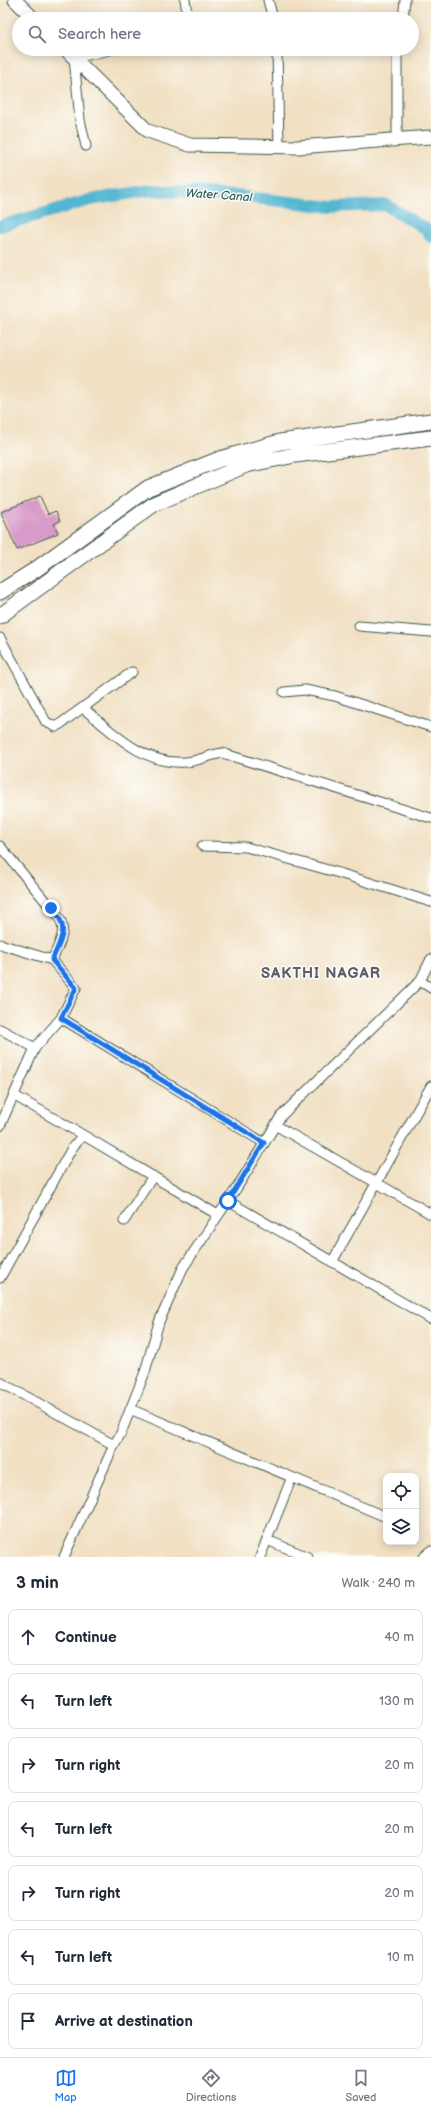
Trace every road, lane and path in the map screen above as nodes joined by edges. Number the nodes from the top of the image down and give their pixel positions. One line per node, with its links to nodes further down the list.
1 (15, 0): 5 (street)
2 (185, 0): 6 (street)
3 (268, 0): 7 (street)
4 (405, 0): 8 (street)
5 (27, 12)
6 (187, 12)
7 (271, 12)
8 (404, 12)
9 (69, 56): 15 (street)
10 (72, 56): 16 (street)
11 (277, 56): 16 (street)
12 (397, 56): 14 (street)
13 (431, 137): 14 (street)
14 (397, 139): 16 (street)
15 (86, 146)
16 (279, 147)
17 (431, 420): 19 (main road)
18 (431, 438): 20 (main road)
19 (166, 481): 20 (main road); 21 (main road)
20 (172, 496): 22 (main road)
21 (0, 592)
22 (0, 616)
23 (359, 626): 24 (street)
24 (431, 632)
25 (0, 638): 28 (street)
26 (132, 672): 28 (street)
27 (284, 692): 29 (street)
28 (82, 708): 30 (street)
29 (431, 727)
30 (431, 818)
31 (0, 846): 36 (street)
32 (202, 846): 33 (street)
33 (431, 902)
34 (0, 944): 36 (street)
35 (431, 959): 37 (street)
36 (52, 960): 39 (street)
37 (420, 981): 38 (street); 45 (street)
38 (431, 988)
39 (61, 1018): 41 (street); 48 (street)
40 (0, 1029): 41 (street)
41 (35, 1048): 43 (street)
42 (431, 1086): 50 (street)
43 (15, 1096): 44 (street); 47 (street)
44 (3, 1112): 46 (street)
45 (275, 1125): 48 (street); 50 (street)
46 (0, 1126)
47 (83, 1135): 49 (street); 56 (street)
48 (264, 1143): 51 (street)
49 (153, 1176): 53 (street); 54 (street)
50 (376, 1183): 52 (street); 55 (street)
51 (228, 1201): 53 (street); 55 (street)
52 (431, 1214)
53 (218, 1215): 59 (street)
54 (124, 1221)
55 (332, 1262): 57 (street)
56 (0, 1278)
57 (431, 1319)
58 (0, 1382): 60 (street)
59 (130, 1409): 60 (street); 61 (street)
60 (114, 1445): 65 (street)
61 (292, 1477): 62 (street); 63 (street)
62 (383, 1516)
63 (267, 1540): 66 (street); 67 (street)
64 (431, 1551): 68 (street)
65 (64, 1557)
66 (260, 1557)
67 (308, 1557)
68 (424, 1557)

